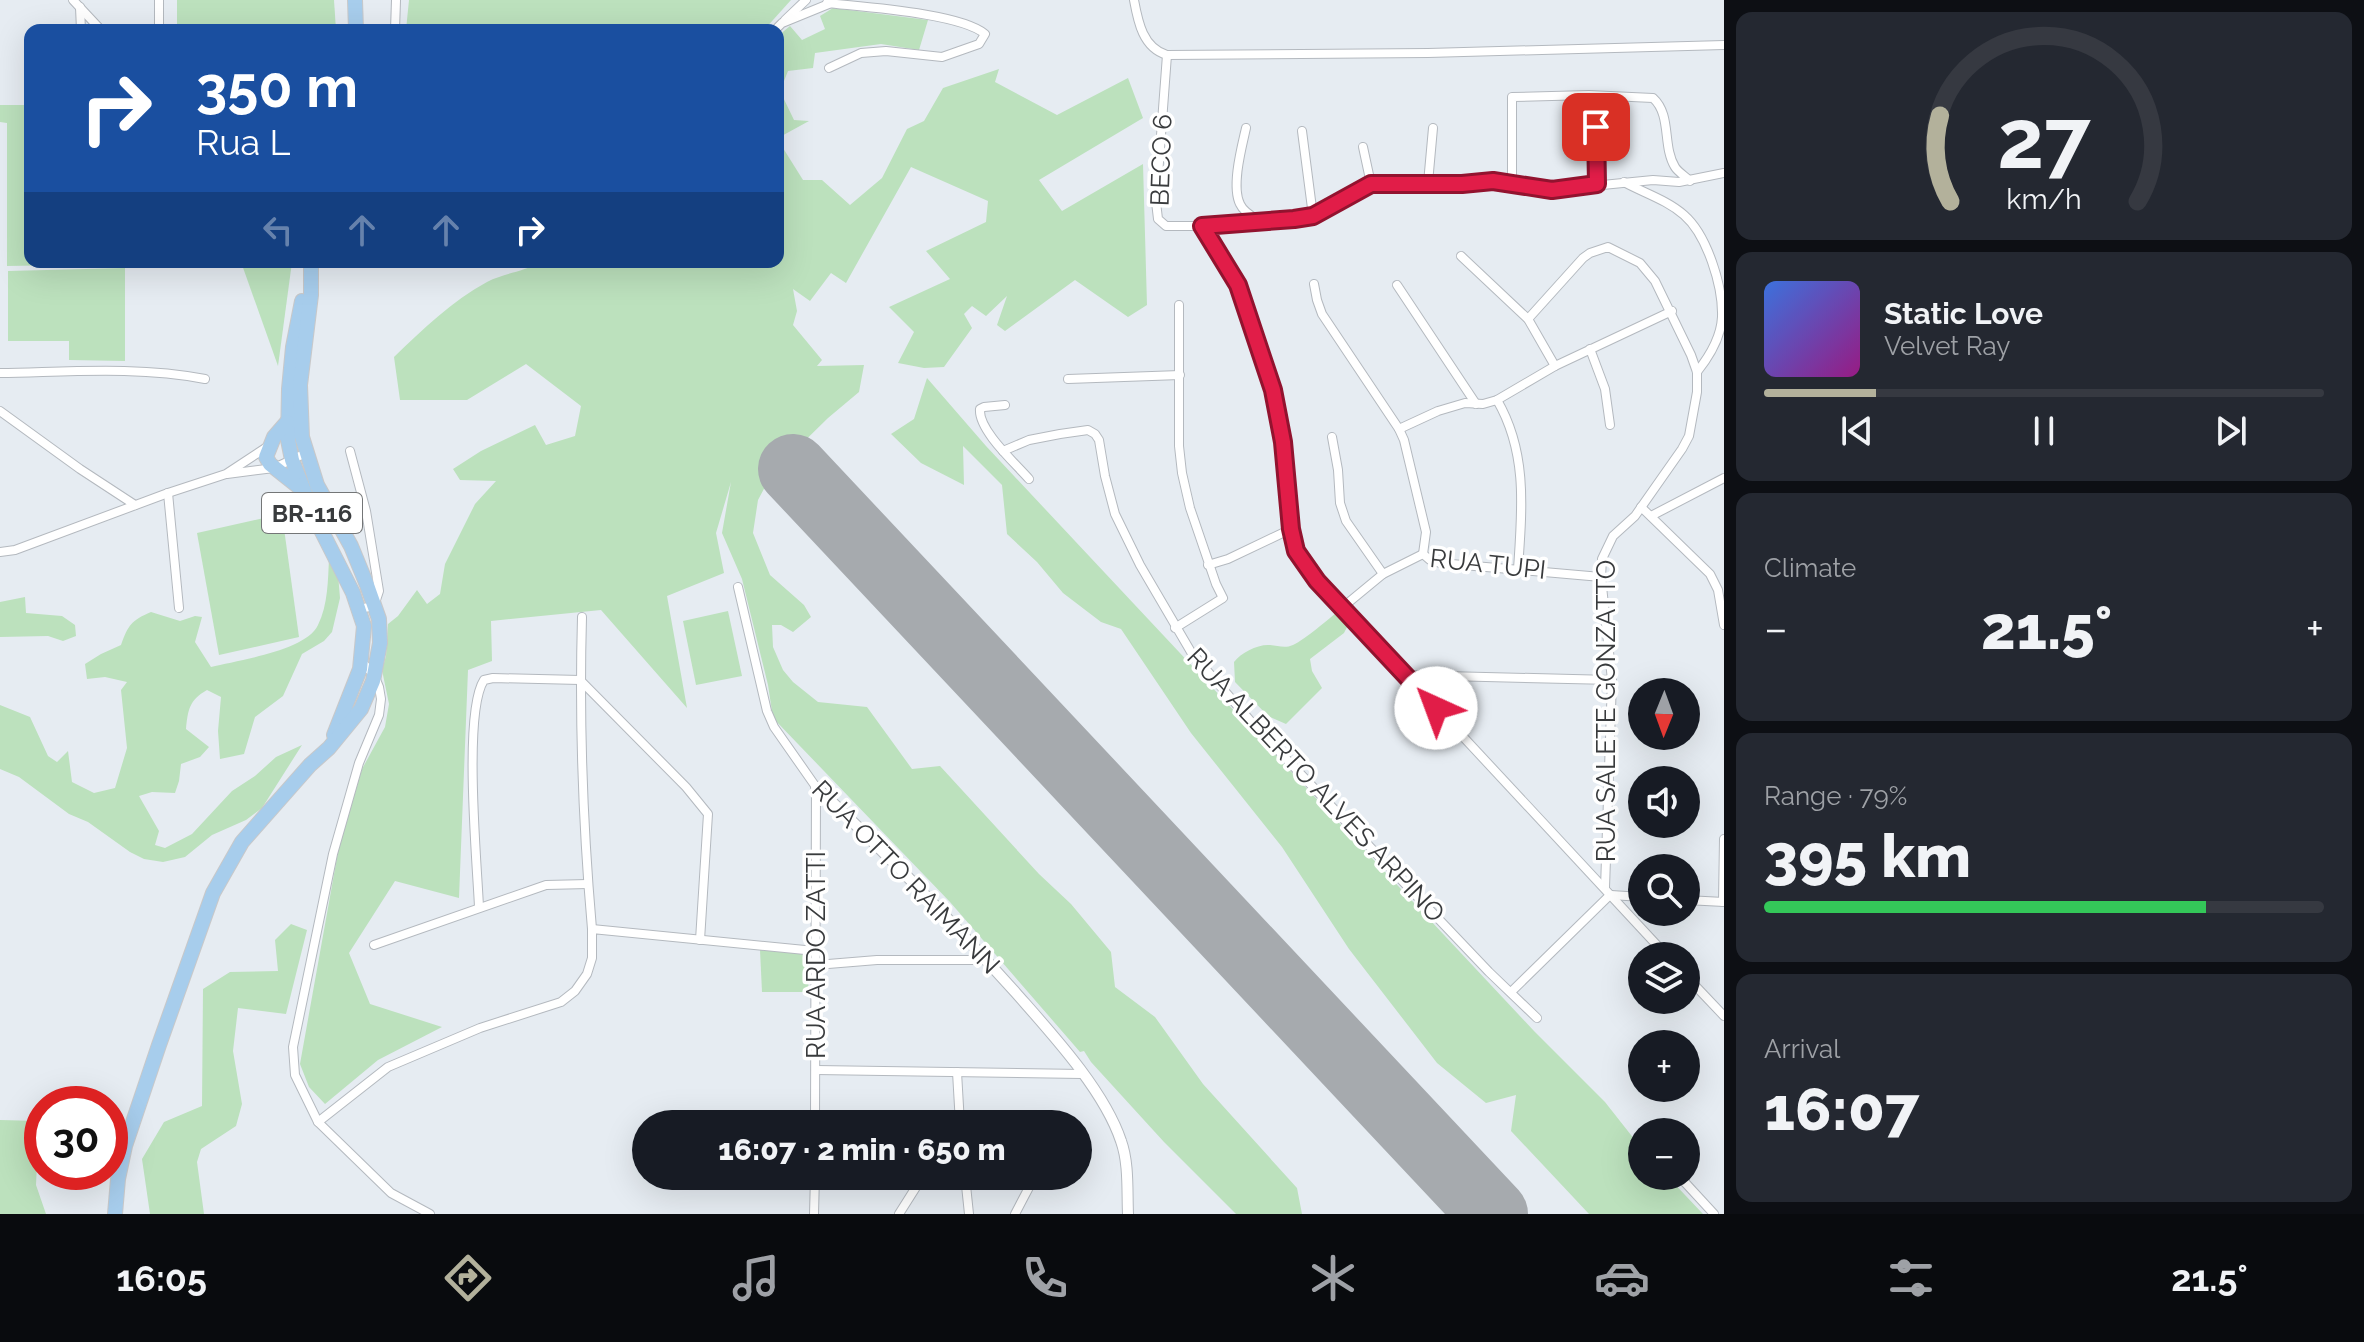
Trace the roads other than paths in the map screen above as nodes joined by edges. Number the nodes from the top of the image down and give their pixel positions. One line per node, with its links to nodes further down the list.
1 (159, 0): 11 (street)
2 (355, 0): 12 (main road)
3 (396, 0): 13 (street)
4 (806, 0): 14 (street)
5 (843, 0): 8 (street)
6 (1134, 0): 17 (street)
7 (78, 2): 9 (street); 10 (street)
8 (827, 3): 15 (street); 18 (street)
9 (80, 24)
10 (96, 24)
11 (159, 24)
12 (356, 24)
13 (395, 24)
14 (781, 24)
15 (784, 24)
16 (1724, 45): 17 (street)
17 (1167, 55): 33 (street, BECO 6)
18 (829, 68)
19 (1596, 127): 30 (street)
20 (1246, 128): 32 (street)
21 (1433, 128): 27 (street)
22 (1302, 131): 31 (street)
23 (1363, 147): 29 (street)
24 (1724, 173): 25 (street)
25 (1690, 181): 26 (street); 28 (street)
26 (1624, 182): 30 (street); 44 (street)
27 (1428, 183): 28 (street); 29 (street)
28 (1512, 183): 30 (street)
29 (1371, 184): 31 (street)
30 (1597, 184)
31 (1313, 216): 32 (street)
32 (1259, 221): 33 (street)
33 (1202, 226): 71 (street)
34 (1461, 256): 41 (street)
35 (310, 268): 53 (main road, BR-116)
36 (311, 268): 57 (main road, BR-116)
37 (1314, 284): 55 (street)
38 (1397, 285): 50 (street)
39 (1179, 305): 46 (street)
40 (1672, 311): 41 (street); 42 (street); 44 (street)
41 (1528, 319): 43 (street)
42 (1590, 349): 43 (street); 54 (street)
43 (1555, 366): 49 (street)
44 (1697, 372): 69 (street, RUA SALETE GONZATTO)
45 (0, 373): 47 (street)
46 (1180, 375): 48 (street); 76 (street)
47 (205, 379)
48 (1068, 379)
49 (1497, 400): 50 (street); 77 (street)
50 (1476, 404): 55 (street)
51 (1005, 405): 60 (street)
52 (0, 411): 68 (street)
53 (287, 422): 57 (main road, BR-116); 58 (main road)
54 (1610, 425)
55 (1399, 429): 75 (street)
56 (1332, 437): 78 (street)
57 (295, 438): 58 (street); 61 (main road, BR-116)
58 (269, 446): 62 (main road); 63 (street)
59 (350, 451): 72 (street)
60 (1003, 451): 65 (street); 88 (street, RUA ALBERTO ALVES ARPINO)
61 (299, 456): 62 (street); 66 (main road, BR-116); 73 (main road, BR-116)
62 (274, 468): 63 (street); 66 (main road)
63 (226, 474): 67 (street)
64 (1724, 478): 70 (street)
65 (1029, 479)
66 (304, 491): 85 (main road, BR-116)
67 (168, 493): 68 (street); 84 (street)
68 (135, 505): 74 (street)
69 (1641, 507): 70 (street); 79 (street, RUA SALETE GONZATTO)
70 (1651, 516): 81 (street)
71 (1291, 529): 76 (street); 83 (street)
72 (370, 540): 73 (street); 82 (street)
73 (351, 546): 82 (main road, BR-116)
74 (0, 552)
75 (1423, 554): 77 (street, RUA TUPI); 78 (street, RUA TUPI)
76 (1208, 565): 88 (street)
77 (1518, 569): 79 (street, RUA TUPI)
78 (1383, 574): 83 (street, RUA TUPI)
79 (1601, 577): 93 (street, RUA SALETE GONZATTO)
80 (738, 587): 95 (street, RUA OTTO RAIMANN)
81 (1721, 588): 87 (street)
82 (374, 606): 85 (street); 90 (main road, BR-116)
83 (1343, 607): 91 (street)
84 (179, 608)
85 (359, 609): 89 (main road, BR-116)
86 (582, 617): 92 (street)
87 (1724, 625)
88 (1175, 628): 111 (street, RUA ALBERTO ALVES ARPINO)
89 (361, 661): 90 (street); 94 (main road, BR-116)
90 (374, 675): 94 (main road, BR-116); 119 (street)
91 (1405, 675): 93 (street); 98 (street)
92 (580, 680): 97 (street); 102 (street); 104 (street)
93 (1612, 680): 98 (street, RUA SALETE GONZATTO)
94 (329, 748): 125 (main road, BR-116)
95 (816, 787): 107 (street, RUA ARDO ZATTI); 108 (street, RUA OTTO RAIMANN)
96 (1724, 839): 101 (street)
97 (588, 884): 102 (street); 103 (street)
98 (1608, 891): 99 (street); 105 (street); 111 (street)
99 (1628, 895)
100 (1700, 901): 101 (street)
101 (1723, 902)
102 (479, 907): 106 (street)
103 (592, 929): 104 (street); 119 (street)
104 (700, 940): 107 (street)
105 (1654, 942)
106 (374, 945)
107 (815, 951): 109 (street, RUA ARDO ZATTI)
108 (986, 960): 109 (street); 116 (street, RUA OTTO RAIMANN)
109 (816, 965): 114 (street, RUA ARDO ZATTI)
110 (1700, 991): 112 (street)
111 (1511, 992): 113 (street, RUA ALBERTO ALVES ARPINO)
112 (1724, 1016)
113 (1537, 1018)
114 (816, 1070): 115 (street); 117 (street, RUA ARDO ZATTI)
115 (957, 1072): 116 (street); 118 (street)
116 (1082, 1074): 131 (street, RUA OTTO RAIMANN)
117 (815, 1110)
118 (958, 1110)
119 (318, 1122): 126 (street)
120 (815, 1190): 127 (street)
121 (914, 1190): 128 (street)
122 (966, 1190): 129 (street)
123 (1028, 1190): 130 (street)
124 (1692, 1190): 132 (street)
125 (115, 1214)
126 (430, 1214)
127 (814, 1214)
128 (899, 1214)
129 (969, 1214)
130 (1015, 1214)
131 (1128, 1214)
132 (1714, 1214)

